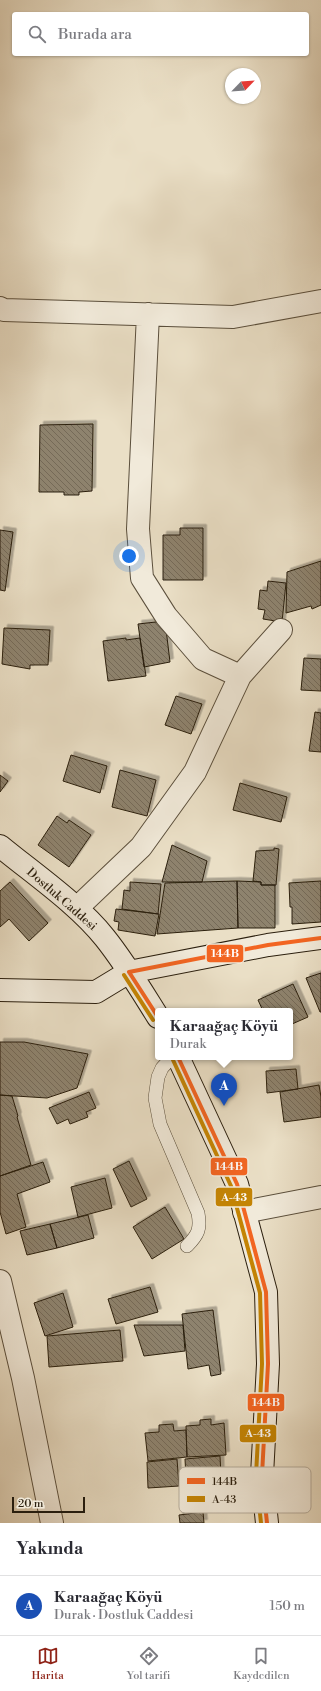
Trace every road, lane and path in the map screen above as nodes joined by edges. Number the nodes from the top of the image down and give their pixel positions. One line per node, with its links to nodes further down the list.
1 (321, 301): 3 (street)
2 (0, 308): 3 (street)
3 (148, 314): 5 (street)
4 (281, 630): 5 (street)
5 (240, 676): 7 (street)
6 (0, 846): 7 (street, Dostluk Caddesi)
7 (77, 908): 9 (street, Dostluk Caddesi)
8 (321, 938): 9 (street)
9 (129, 972): 10 (street); 11 (street, Dostluk Caddesi)
10 (0, 990)
11 (155, 1012)
12 (169, 1060): 16 (lane)
13 (179, 1060): 15 (street)
14 (321, 1198): 15 (street)
15 (244, 1212): 18 (street)
16 (187, 1246)
17 (0, 1281): 20 (street)
18 (262, 1467)
19 (266, 1513): 21 (street)
20 (52, 1523)
21 (267, 1523)

